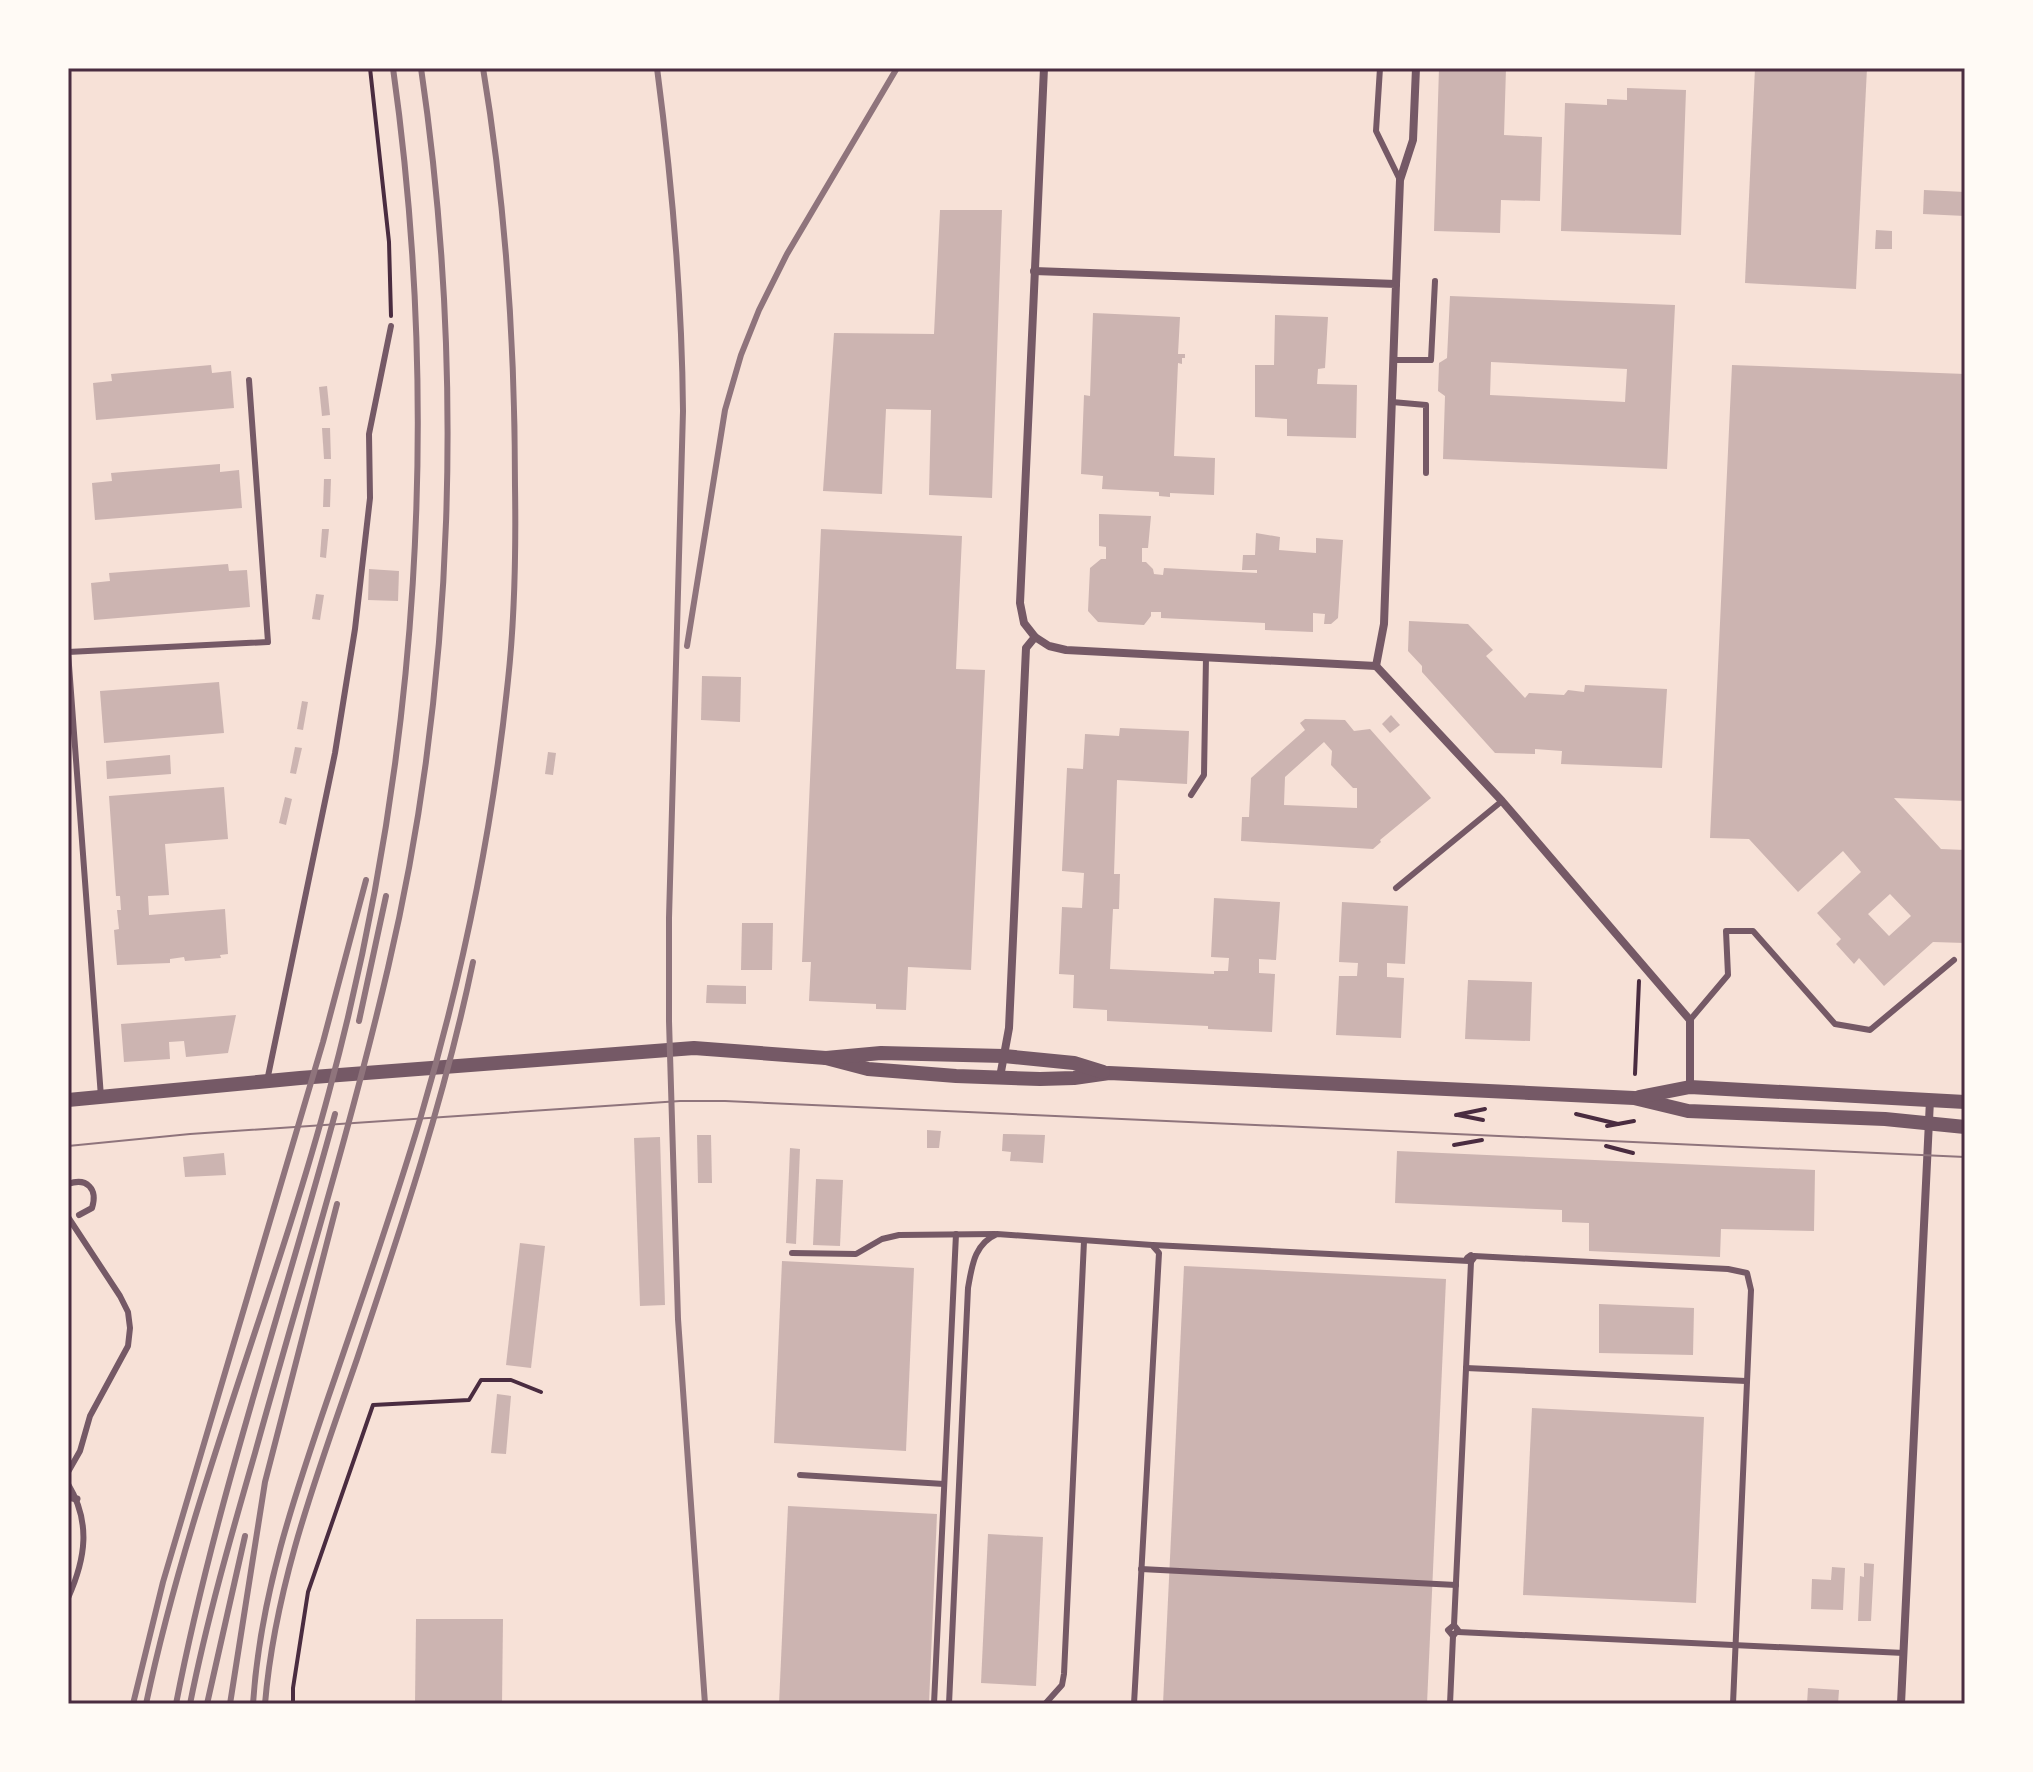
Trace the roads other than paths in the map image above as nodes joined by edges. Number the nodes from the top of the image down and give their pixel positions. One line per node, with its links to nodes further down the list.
1 (1044, 68): 5 (street)
2 (1380, 68): 4 (lane)
3 (1416, 68): 4 (street)
4 (1400, 180): 7 (street)
5 (1034, 271): 7 (street); 13 (street)
6 (1435, 281): 9 (lane)
7 (1396, 284): 9 (street)
8 (391, 326): 25 (lane)
9 (1393, 360): 11 (street)
10 (249, 380): 27 (lane)
11 (1392, 402): 12 (lane); 15 (street)
12 (1426, 473)
13 (1035, 637): 14 (street); 21 (street)
14 (1206, 657): 15 (street); 16 (lane)
15 (1376, 666): 17 (street)
16 (1191, 795)
17 (1502, 801): 18 (lane); 20 (street)
18 (1396, 888)
19 (1954, 960): 20 (lane)
20 (1690, 1020): 26 (street)
21 (1004, 1056): 22 (street); 23 (street); 24 (street)
22 (826, 1058): 24 (street); 25 (street)
23 (1109, 1073): 24 (street); 28 (street)
24 (1000, 1077)
25 (267, 1081): 27 (street)
26 (1690, 1087): 28 (street); 30 (street)
27 (101, 1097): 29 (street)
28 (1634, 1098): 32 (street)
29 (68, 1100)
30 (1930, 1100): 31 (street); 32 (street)
31 (1965, 1102)
32 (1929, 1123): 33 (street); 55 (street)
33 (1965, 1127)
34 (68, 1184): 35 (lane)
35 (79, 1215)
36 (68, 1217): 45 (lane)
37 (956, 1234): 38 (lane); 41 (lane); 48 (lane)
38 (997, 1234): 39 (lane); 57 (lane)
39 (1084, 1241): 40 (lane); 58 (lane)
40 (1152, 1245): 42 (lane); 50 (lane)
41 (792, 1253)
42 (1471, 1260): 43 (lane); 44 (lane)
43 (1466, 1368): 44 (lane); 51 (lane)
44 (1746, 1381): 54 (lane)
45 (68, 1472)
46 (800, 1475): 48 (lane)
47 (68, 1484): 49 (lane)
48 (944, 1484): 56 (lane)
49 (72, 1498): 52 (lane)
50 (1141, 1569): 51 (lane); 59 (lane)
51 (1456, 1585): 53 (lane)
52 (68, 1598)
53 (1455, 1631): 54 (lane); 60 (lane)
54 (1736, 1644): 55 (lane); 61 (lane)
55 (1904, 1653): 62 (street)
56 (934, 1704)
57 (949, 1704)
58 (1045, 1704)
59 (1134, 1704)
60 (1450, 1704)
61 (1733, 1704)
62 (1901, 1704)

